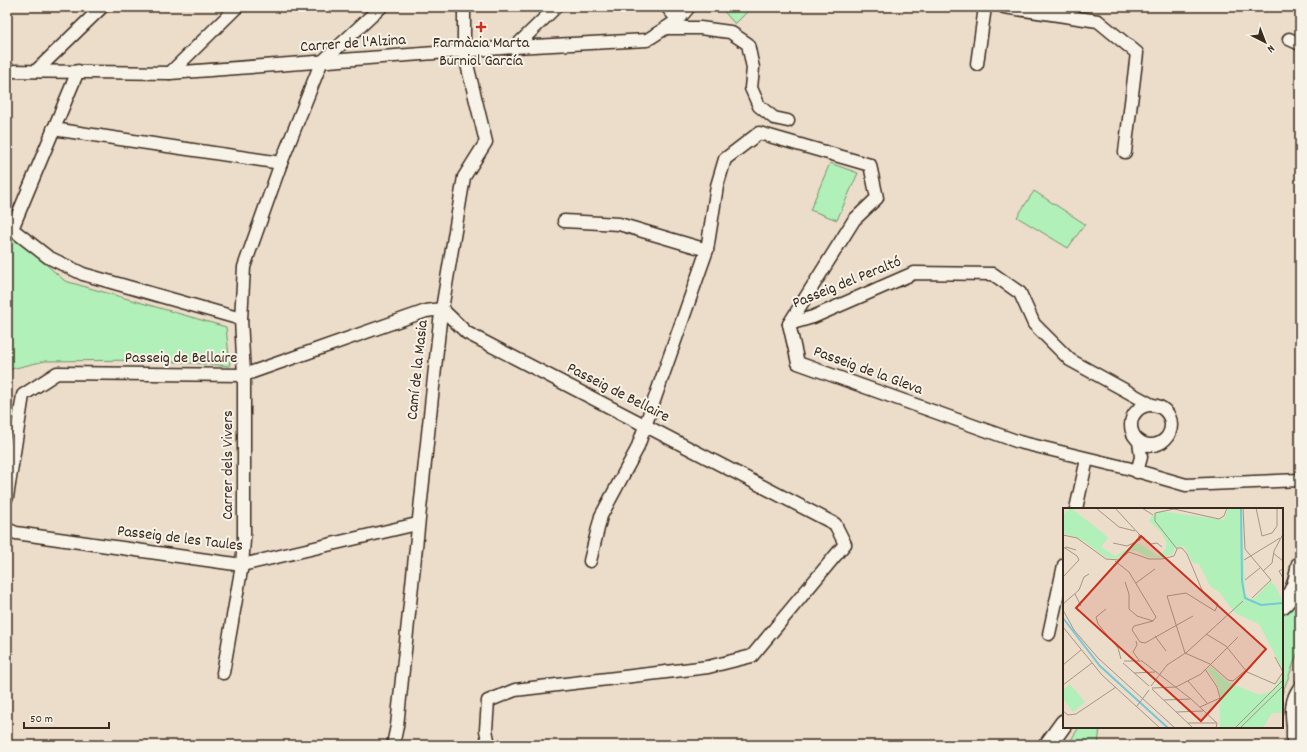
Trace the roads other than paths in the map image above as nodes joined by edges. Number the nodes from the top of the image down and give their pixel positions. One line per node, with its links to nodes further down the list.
1 (102, 7): 20 (street)
2 (237, 7): 21 (street)
3 (464, 7): 15 (street, Camí de la Masia)
4 (667, 7): 10 (street)
5 (689, 7): 10 (street, Carrer de l'Alzina)
6 (985, 7): 17 (street)
7 (1004, 7): 24 (street)
8 (375, 9): 16 (street)
9 (549, 9): 14 (street)
10 (678, 20): 11 (street, Carrer de l'Alzina)
11 (666, 28): 14 (street, Carrer de l'Alzina); 22 (street)
12 (1289, 39): 13 (street)
13 (1300, 44)
14 (515, 47): 15 (street, Carrer de l'Alzina)
15 (464, 52): 16 (street, Carrer de l'Alzina); 28 (street, Camí de la Masia)
16 (321, 63): 21 (street, Carrer de l'Alzina); 25 (street, Carrer dels Vivers)
17 (977, 64)
18 (78, 70): 20 (street, Carrer de l'Alzina); 21 (street, Carrer de l'Alzina); 23 (street)
19 (7, 71): 20 (street, Carrer de l'Alzina)
20 (36, 71)
21 (170, 73)
22 (788, 121)
23 (54, 129): 25 (street); 29 (street)
24 (1125, 152)
25 (281, 163): 29 (street, Carrer dels Vivers)
26 (564, 221): 27 (street)
27 (707, 250): 30 (street); 33 (street)
28 (442, 309): 31 (street, Passeig de Bellaire); 33 (street, Passeig de Bellaire); 40 (street, Camí de la Masia)
29 (241, 319): 31 (street, Carrer dels Vivers)
30 (789, 324): 32 (street, Passeig del Peraltó); 35 (street, Passeig de la Gleva)
31 (244, 375): 38 (street, Passeig de Bellaire); 43 (street, Carrer dels Vivers)
32 (1152, 405): 34 (street); 34 (street)
33 (644, 425): 42 (street); 53 (street, Passeig de Bellaire)
34 (1139, 441): 36 (street)
35 (1087, 459): 36 (street, Passeig de la Gleva); 39 (street)
36 (1137, 472): 37 (street, Passeig de la Gleva)
37 (1300, 480)
38 (7, 497)
39 (1076, 508)
40 (417, 524): 43 (street, Passeig de les Taules); 52 (street, Camí de la Masia)
41 (7, 529): 43 (street, Passeig de les Taules)
42 (590, 561)
43 (242, 565): 48 (street, Carrer dels Vivers)
44 (1300, 565): 46 (street)
45 (1063, 570): 47 (street)
46 (1283, 605)
47 (1049, 634)
48 (223, 673)
49 (1300, 687): 51 (street)
50 (1063, 724): 54 (street)
51 (1296, 727): 55 (street)
52 (393, 745)
53 (490, 745)
54 (1048, 745)
55 (1292, 745)

